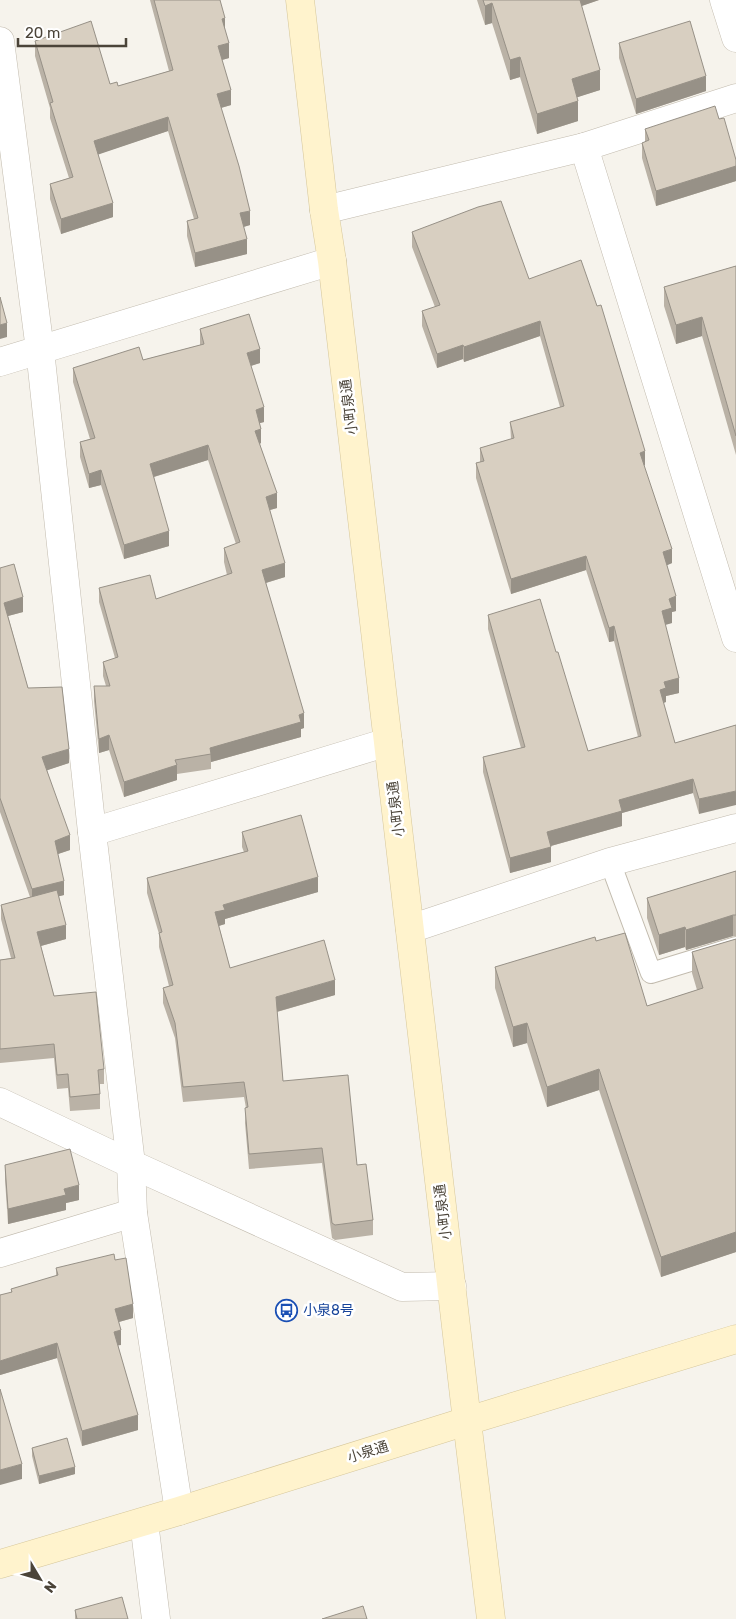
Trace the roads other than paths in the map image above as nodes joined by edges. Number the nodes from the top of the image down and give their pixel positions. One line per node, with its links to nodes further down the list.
1 (300, 0): 7 (street, 小町泉通)
2 (724, 0): 3 (street)
3 (736, 38)
4 (0, 41): 9 (street)
5 (736, 98): 6 (street)
6 (584, 147): 7 (street); 11 (street)
7 (324, 210): 8 (street, 小町泉通)
8 (332, 261): 9 (street); 12 (street, 小町泉通)
9 (40, 350): 10 (street); 14 (street)
10 (0, 362)
11 (736, 638)
12 (388, 742): 14 (street); 16 (street, 小町泉通)
13 (736, 828): 15 (street)
14 (92, 832): 19 (street)
15 (610, 862): 16 (street); 17 (lane)
16 (410, 929): 22 (street, 小町泉通)
17 (736, 947)
18 (0, 1102): 19 (street)
19 (131, 1164): 20 (street); 22 (street)
20 (133, 1213): 21 (street); 25 (street)
21 (0, 1253)
22 (452, 1286): 24 (street, 小町泉通)
23 (736, 1339): 24 (street, 小泉通)
24 (466, 1421): 25 (street, 小泉通); 29 (street, 小町泉通)
25 (178, 1511): 26 (street, 小泉通)
26 (144, 1522): 27 (street, 小泉通); 28 (street)
27 (0, 1564)
28 (156, 1619)
29 (491, 1619)

